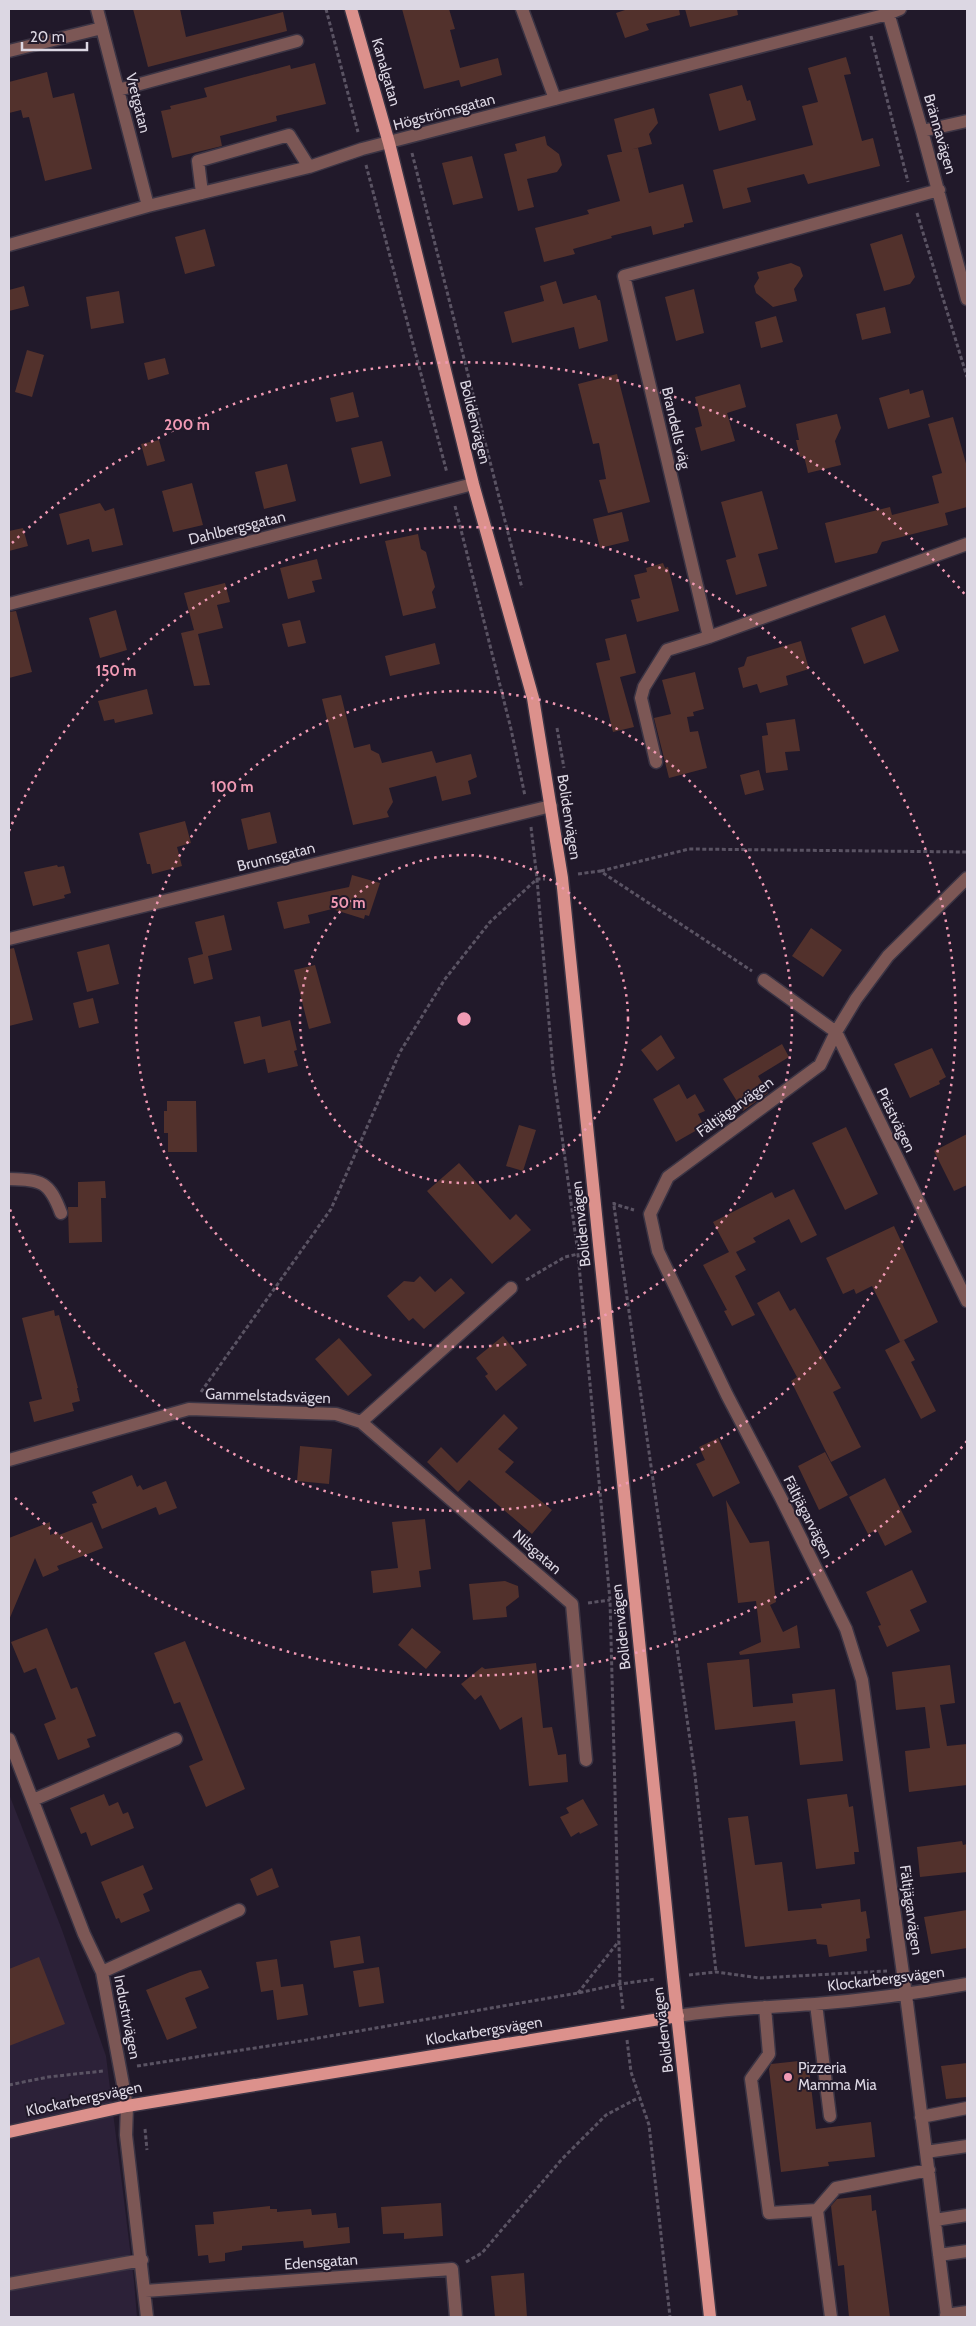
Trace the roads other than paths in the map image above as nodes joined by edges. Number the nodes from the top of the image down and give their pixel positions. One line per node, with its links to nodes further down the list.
1 (97, 9): 5 (street, Vretgatan)
2 (352, 9): 12 (main road, Kanalgatan)
3 (522, 9): 9 (street)
4 (892, 11): 9 (street, Högströmsgatan); 11 (street, Brännavägen)
5 (102, 28): 7 (street); 8 (street, Vretgatan)
6 (297, 41): 8 (street)
7 (9, 49)
8 (118, 90): 16 (street, Vretgatan)
9 (555, 99): 12 (street, Högströmsgatan)
10 (967, 121): 11 (street)
11 (922, 131): 14 (street, Brännavägen)
12 (389, 144): 13 (street, Högströmsgatan); 19 (main road, Bolidenvägen)
13 (309, 167): 15 (street, Högströmsgatan); 15 (street)
14 (939, 190): 18 (street, Brännavägen); 22 (street, Brandells väg)
15 (202, 193): 16 (street, Högströmsgatan)
16 (148, 206): 17 (street, Högströmsgatan)
17 (9, 245)
18 (967, 299)
19 (473, 484): 21 (street, Dahlbergsgatan); 24 (main road, Bolidenvägen)
20 (967, 544): 22 (street)
21 (9, 604)
22 (709, 637): 23 (street)
23 (656, 762)
24 (551, 806): 26 (street, Brunnsgatan); 45 (main road, Bolidenvägen)
25 (967, 878): 28 (street, Fältjägarvägen)
26 (9, 938)
27 (764, 980): 28 (street, Prästvägen)
28 (836, 1032): 32 (street, Prästvägen); 42 (street, Fältjägarvägen)
29 (9, 1179): 30 (street)
30 (61, 1213)
31 (512, 1288): 33 (street)
32 (967, 1301)
33 (362, 1422): 34 (street, Gammelstadsvägen); 37 (street, Nilsgatan)
34 (9, 1460)
35 (9, 1739): 38 (street, Industrivägen)
36 (176, 1739): 38 (street)
37 (586, 1760)
38 (33, 1800): 40 (street, Industrivägen)
39 (240, 1910): 40 (street)
40 (102, 1972): 46 (street, Industrivägen)
41 (967, 1984): 42 (street, Klockarbergsvägen)
42 (906, 1995): 43 (street, Klockarbergsvägen); 49 (street, Fältjägarvägen)
43 (816, 2004): 44 (street, Klockarbergsvägen); 48 (street)
44 (765, 2007): 45 (street, Klockarbergsvägen); 54 (street)
45 (678, 2016): 46 (main road, Klockarbergsvägen); 66 (main road, Bolidenvägen)
46 (127, 2106): 50 (main road, Klockarbergsvägen); 59 (street, Industrivägen)
47 (967, 2108): 49 (street)
48 (830, 2116)
49 (921, 2117): 52 (street, Fältjägarvägen)
50 (9, 2132)
51 (967, 2146): 52 (street)
52 (926, 2152): 53 (street, Fältjägarvägen)
53 (929, 2170): 54 (street); 56 (street, Fältjägarvägen)
54 (817, 2210): 67 (street)
55 (967, 2215): 56 (street)
56 (935, 2220): 58 (street, Fältjägarvägen)
57 (967, 2251): 58 (street)
58 (939, 2255): 63 (street, Fältjägarvägen)
59 (142, 2260): 60 (street); 61 (street, Industrivägen)
60 (9, 2284)
61 (145, 2291): 64 (street, Industrivägen); 65 (street, Edensgatan)
62 (967, 2312): 63 (street)
63 (946, 2316)
64 (147, 2317)
65 (456, 2317)
66 (710, 2317)
67 (831, 2317)

